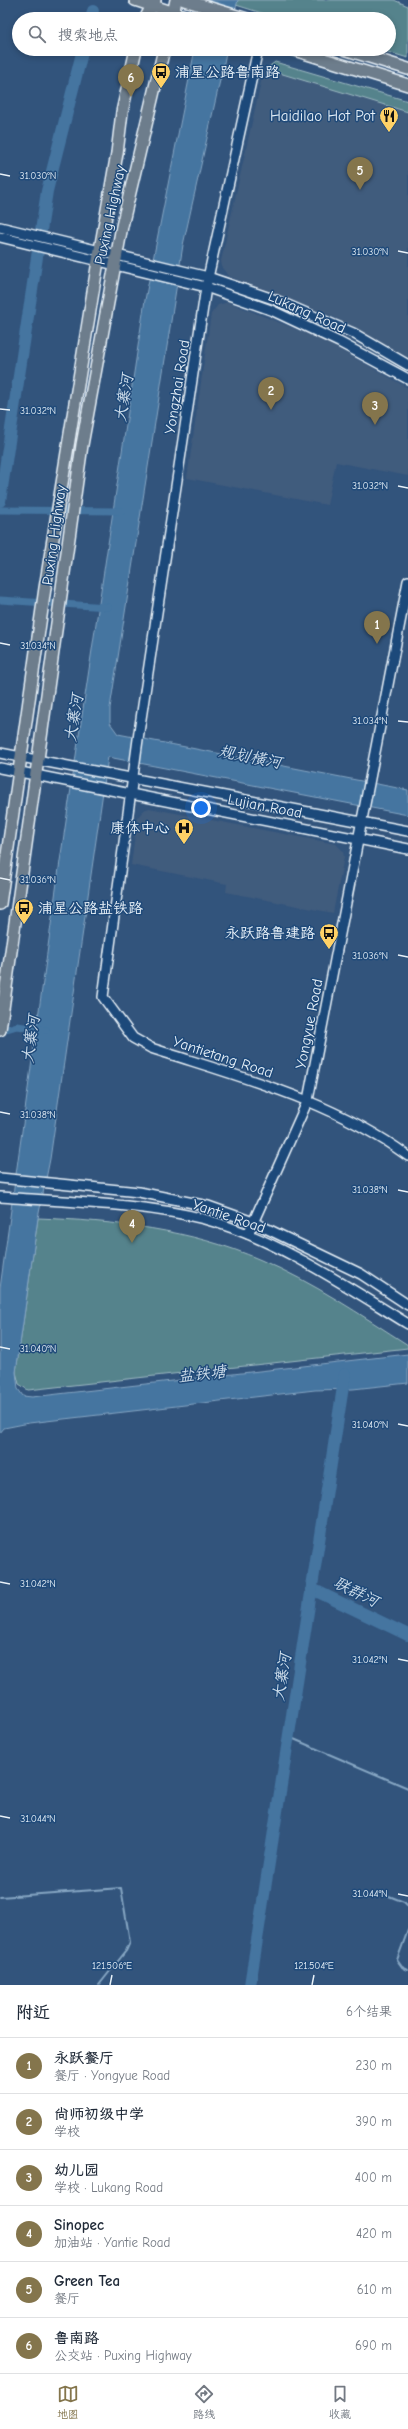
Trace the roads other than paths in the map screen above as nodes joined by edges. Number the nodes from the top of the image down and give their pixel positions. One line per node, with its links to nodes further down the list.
1 (135, 0): 4 (main road)
2 (176, 0): 7 (main road)
3 (184, 0): 8 (main road)
4 (154, 3): 5 (main road); 6 (main road)
5 (149, 12)
6 (168, 12)
7 (174, 12)
8 (224, 12)
9 (134, 56): 18 (main road, Puxing Highway)
10 (162, 56): 19 (main road, Puxing Highway)
11 (256, 56): 20 (street, Yongzhai Road)
12 (314, 56): 15 (main road)
13 (366, 56): 14 (main road)
14 (408, 69)
15 (408, 85)
16 (0, 226): 18 (street)
17 (0, 237): 18 (street)
18 (98, 256): 19 (street); 26 (main road, Puxing Highway)
19 (115, 259): 20 (street, Lukang Road); 21 (street, Lukang Road); 27 (main road, Puxing Highway)
20 (208, 277): 21 (street, Yongzhai Road); 22 (street, Lukang Road)
21 (206, 287): 23 (street, Lukang Road); 31 (street, Yongzhai Road)
22 (408, 365)
23 (408, 379)
24 (408, 581): 33 (street, Yongyue Road)
25 (0, 753): 26 (street)
26 (21, 756): 27 (street); 29 (main road, Puxing Highway)
27 (38, 759): 30 (main road, Puxing Highway); 31 (street, Lujian Road)
28 (0, 768): 29 (street)
29 (19, 772): 30 (street); 37 (main road, Puxing Highway)
30 (35, 776): 32 (street, Lujian Road); 38 (main road, Puxing Highway)
31 (133, 777): 32 (street); 33 (street, Lujian Road)
32 (130, 794): 35 (street, Lujian Road); 39 (street, Yantietang Road)
33 (361, 822): 34 (street, Lujian Road); 35 (street, Yongyue Road)
34 (408, 831)
35 (358, 839): 36 (street, Lujian Road); 39 (street, Yongyue Road)
36 (408, 848)
37 (0, 904)
38 (0, 1030)
39 (308, 1100): 40 (street, Yantietang Road); 43 (street, Yongyue Road)
40 (408, 1156)
41 (3, 1178): 43 (street, Yantie Road)
42 (3, 1198): 44 (street, Yantie Road)
43 (253, 1222): 44 (street, Yongyue Road); 45 (street, Yantie Road)
44 (248, 1234): 46 (street, Yantie Road)
45 (408, 1305)
46 (408, 1324)

